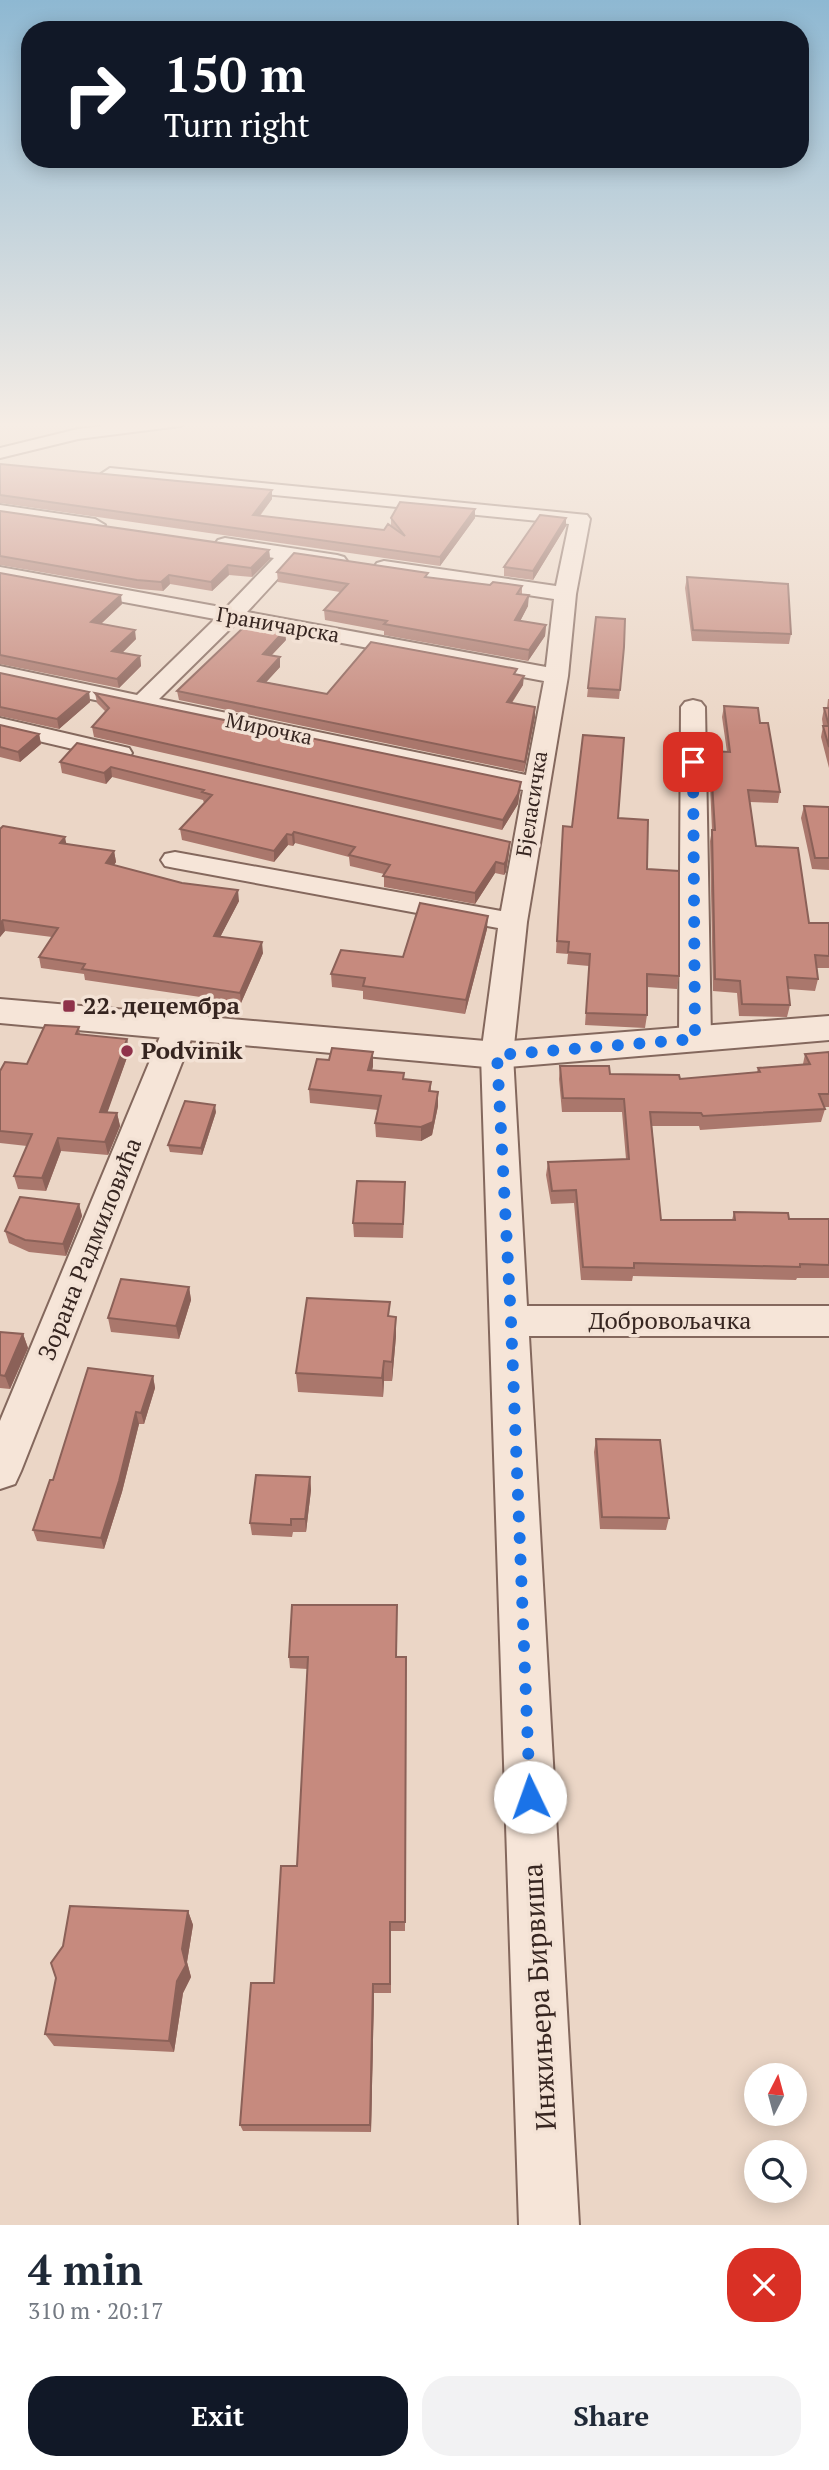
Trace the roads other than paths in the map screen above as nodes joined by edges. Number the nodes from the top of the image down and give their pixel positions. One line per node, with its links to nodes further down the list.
1 (95, 525): 3 (street)
2 (579, 525): 7 (street, Бјеласичка)
3 (110, 527)
4 (207, 541): 5 (street)
5 (290, 554): 7 (street); 8 (street)
6 (0, 573): 8 (street, Граничарска)
7 (565, 594): 10 (street, Бјеласичка)
8 (231, 616): 10 (street, Граничарска); 11 (street)
9 (0, 673): 11 (street, Мирочка)
10 (556, 676): 15 (street, Бјеласичка)
11 (142, 703): 15 (street, Мирочка)
12 (693, 707): 23 (street)
13 (0, 725): 14 (street)
14 (148, 759)
15 (537, 785): 17 (street, Бјеласичка)
16 (498, 840): 17 (street)
17 (525, 846): 19 (street, Бјеласичка)
18 (175, 860): 19 (street)
19 (513, 922): 24 (street, Бјеласичка)
20 (1, 1014): 21 (street)
21 (180, 1027): 24 (street); 27 (street, Зорана Радмиловића)
22 (829, 1028): 23 (street)
23 (695, 1039): 24 (street)
24 (497, 1055): 25 (street, Инжињера Бирвиша)
25 (511, 1321): 26 (street, Добровољачка); 28 (street, Инжињера Бирвиша)
26 (829, 1321)
27 (0, 1471)
28 (550, 2225)

